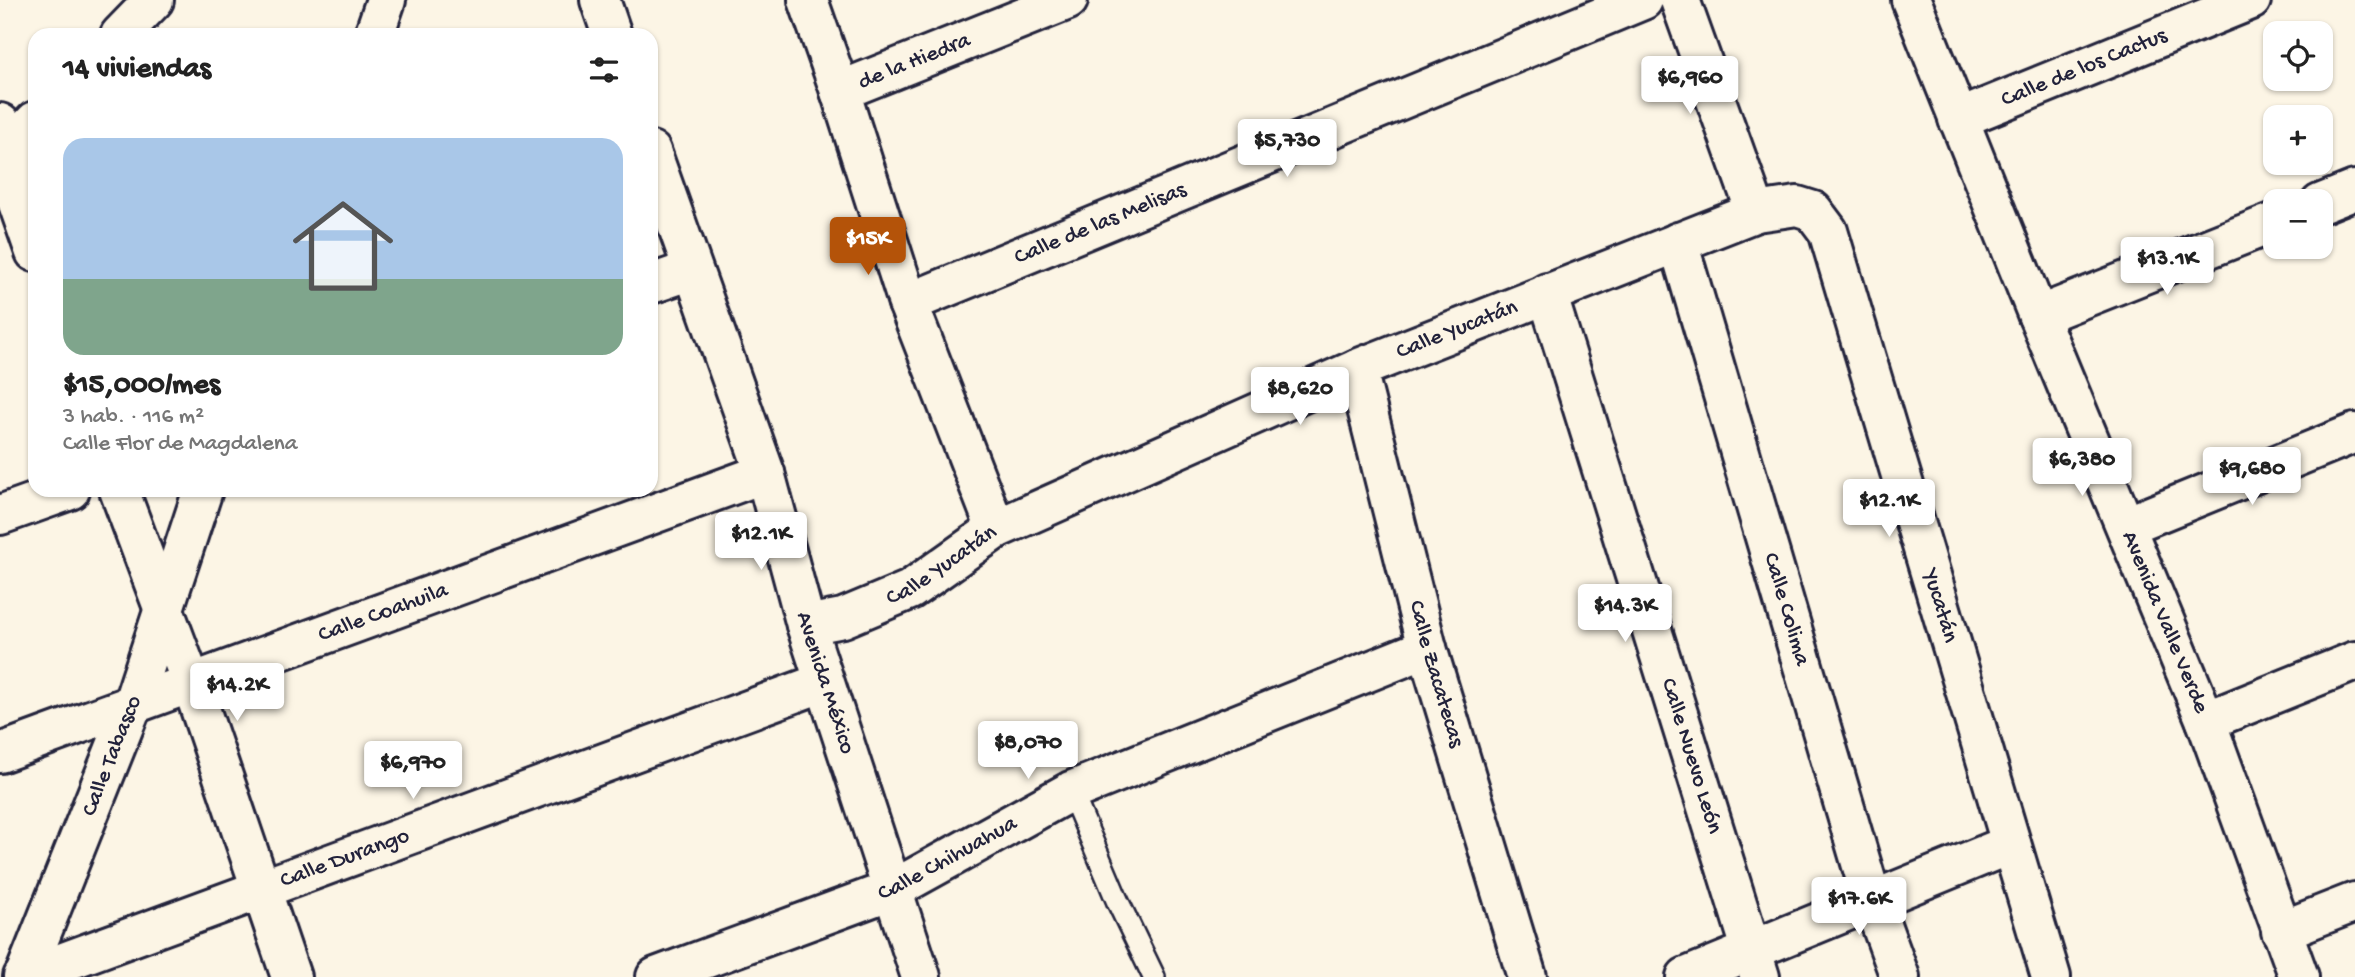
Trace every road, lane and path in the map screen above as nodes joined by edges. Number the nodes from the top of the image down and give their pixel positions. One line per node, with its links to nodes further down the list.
1 (154, 0): 10 (street)
2 (386, 0): 11 (street)
3 (600, 0): 12 (street)
4 (808, 0): 13 (street)
5 (1068, 0): 13 (street, de la Hiedra)
6 (1643, 0): 27 (street, Calle de las Melisas)
7 (1680, 0): 20 (street)
8 (1911, 0): 14 (street, Avenida Valle Verde)
9 (2251, 0): 14 (street, Calle de los Cactus)
10 (127, 28)
11 (376, 28)
12 (610, 28)
13 (840, 91): 27 (street)
14 (1958, 119): 28 (street, Avenida Valle Verde)
15 (13, 136): 22 (street)
16 (658, 171): 24 (street, Avenida México)
17 (2355, 190): 18 (street)
18 (2333, 199)
19 (1813, 211): 20 (street, Calle Yucatán); 48 (street, Yucatán)
20 (1756, 212): 23 (street, Calle Yucatán)
21 (2263, 227): 28 (street)
22 (28, 231)
23 (1678, 242): 26 (street, Calle Yucatán); 51 (street, Calle Colima)
24 (692, 270): 25 (street); 31 (street, Avenida México)
25 (658, 282)
26 (1547, 293): 29 (street, Calle Yucatán); 54 (street, Calle Nuevo León)
27 (908, 303): 37 (street)
28 (2038, 316): 36 (street, Avenida Valle Verde)
29 (1357, 369): 37 (street, Calle Yucatán); 40 (street, Calle Zacatecas)
30 (2355, 433): 36 (street)
31 (765, 473): 39 (street, Avenida México); 42 (street, Calle Coahuila)
32 (50, 497): 35 (street)
33 (123, 497): 38 (street)
34 (201, 497): 38 (street, Calle Tabasco)
35 (0, 515)
36 (2126, 526): 45 (street, Avenida Valle Verde)
37 (996, 529): 39 (street, Calle Yucatán)
38 (164, 612): 42 (street); 44 (street, Calle Tabasco)
39 (806, 625): 43 (street, Avenida México)
40 (1427, 648): 47 (street, Calle Chihuahua); 60 (street, Calle Zacatecas)
41 (2355, 661): 45 (street)
42 (191, 682): 44 (street, Calle Coahuila); 49 (street)
43 (824, 682): 49 (street, Calle Durango); 50 (street, Avenida México)
44 (132, 706): 46 (street, Calle Coahuila); 55 (street, Calle Tabasco)
45 (2206, 721): 53 (street, Avenida Valle Verde)
46 (0, 753)
47 (1071, 791): 50 (street, Calle Chihuahua); 59 (lane)
48 (2011, 844): 51 (street); 63 (street, Yucatán)
49 (262, 888): 55 (street, Calle Durango); 56 (street)
50 (894, 888): 57 (street, Calle Chihuahua); 58 (street, Avenida México)
51 (1872, 900): 54 (street); 62 (street, Calle Colima)
52 (2355, 902): 53 (street)
53 (2281, 931): 64 (street, Avenida Valle Verde)
54 (1756, 964): 61 (street)
55 (23, 977)
56 (291, 977)
57 (656, 977)
58 (922, 977)
59 (1154, 977)
60 (1527, 977)
61 (1686, 977)
62 (1900, 977)
63 (2051, 977)
64 (2299, 977)

